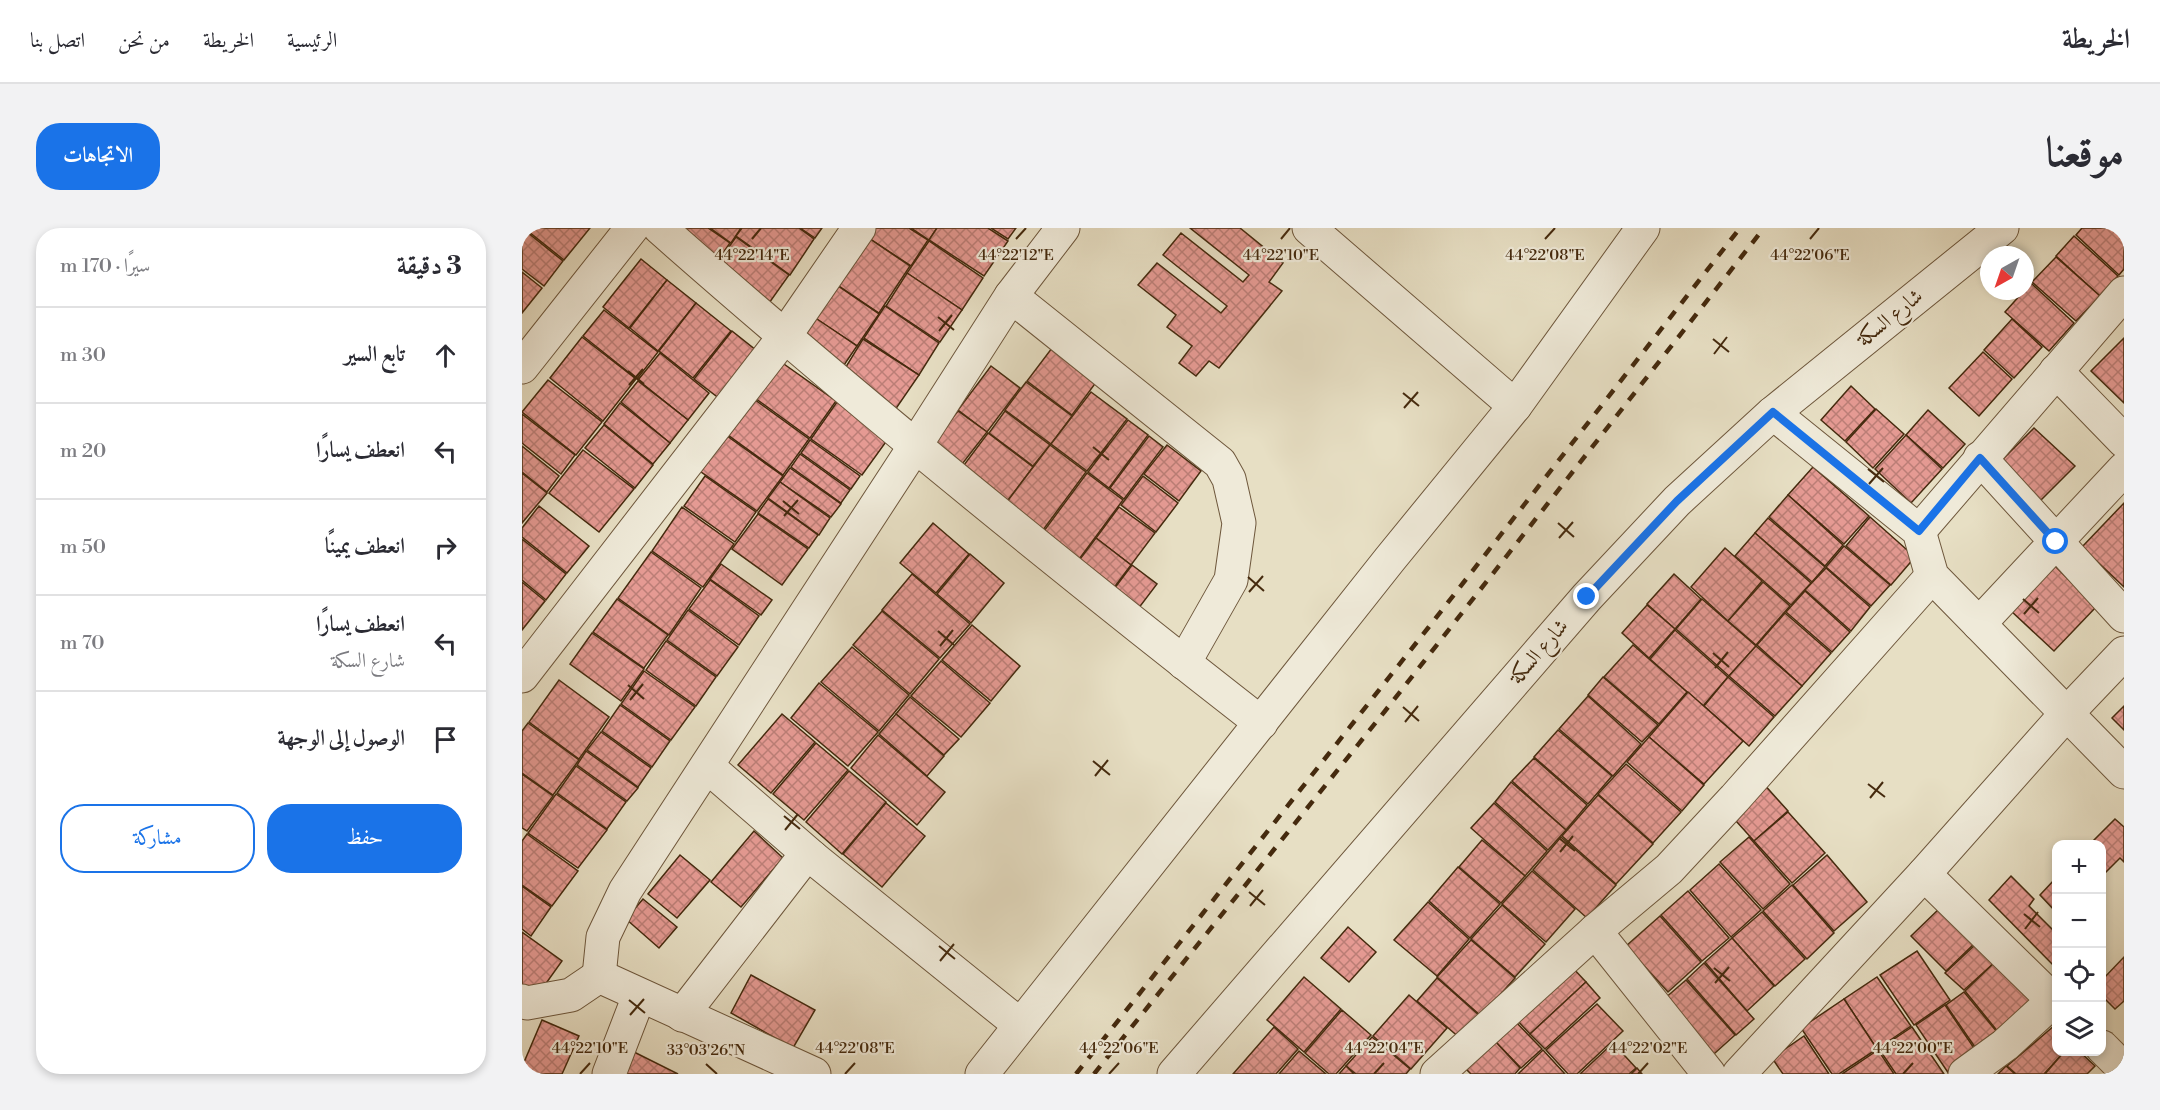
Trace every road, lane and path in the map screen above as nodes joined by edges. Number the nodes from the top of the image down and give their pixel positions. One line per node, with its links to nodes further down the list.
1 (632, 228): 11 (street)
2 (660, 228): 10 (street)
3 (859, 228): 10 (street)
4 (1063, 228): 9 (street)
5 (1309, 228): 13 (street)
6 (1643, 228): 13 (street)
7 (2002, 228): 14 (street, شارع السكة)
8 (2124, 293): 12 (street)
9 (1011, 296): 16 (street); 25 (street)
10 (784, 337): 16 (street); 26 (street)
11 (522, 367)
12 (2056, 371): 15 (street); 17 (street)
13 (1515, 406): 28 (street)
14 (1773, 412): 19 (street); 45 (street, شارع السكة)
15 (2124, 441)
16 (915, 446): 25 (street); 29 (street)
17 (1980, 458): 19 (street); 20 (street)
18 (2124, 469): 20 (street)
19 (1919, 531): 21 (street)
20 (2056, 542): 22 (street); 23 (street)
21 (1932, 576): 23 (street); 33 (street)
22 (2124, 616)
23 (1979, 624): 27 (street)
24 (2124, 653): 27 (street)
25 (1184, 663): 28 (street)
26 (522, 676)
27 (2067, 713): 30 (street); 32 (street)
28 (1261, 723): 40 (street)
29 (707, 766): 31 (street); 34 (street)
30 (2124, 772)
31 (812, 857): 39 (street); 40 (street)
32 (1924, 874): 36 (street); 47 (street)
33 (1595, 932): 41 (street); 46 (street)
34 (599, 976): 35 (street); 38 (street)
35 (639, 996): 39 (street); 42 (street)
36 (2052, 999)
37 (2052, 1005): 48 (street)
38 (524, 1006)
39 (682, 1015): 43 (street)
40 (1020, 1025): 44 (street)
41 (1450, 1070)
42 (609, 1074)
43 (814, 1074)
44 (982, 1074)
45 (1174, 1074)
46 (1709, 1074)
47 (1739, 1074)
48 (1965, 1074)

